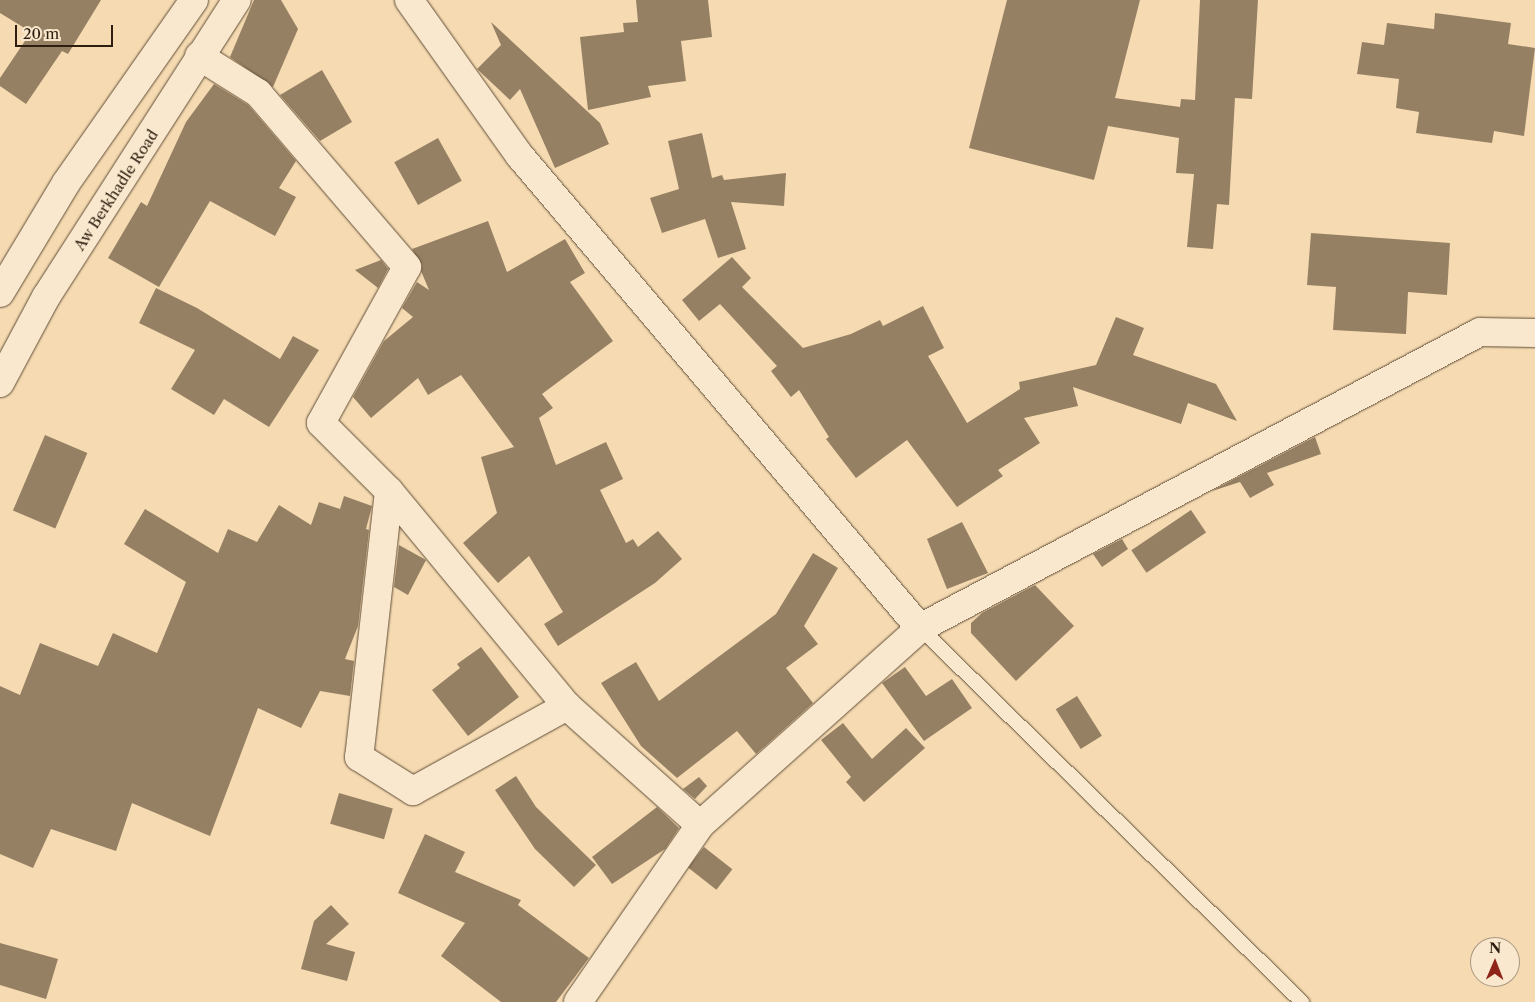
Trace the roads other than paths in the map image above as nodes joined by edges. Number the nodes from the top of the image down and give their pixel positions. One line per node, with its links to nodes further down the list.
1 (194, 0): 5 (street)
2 (237, 0): 4 (street, Aw Berkhadle Road)
3 (409, 0): 9 (street)
4 (198, 56): 7 (street, Aw Berkhadle Road); 8 (street)
5 (0, 293)
6 (1535, 333): 9 (street)
7 (0, 383)
8 (388, 491): 10 (street); 10 (street)
9 (920, 628): 11 (street); 13 (lane)
10 (567, 706): 11 (street)
11 (700, 825): 12 (street)
12 (578, 1002)
13 (1302, 1002)

